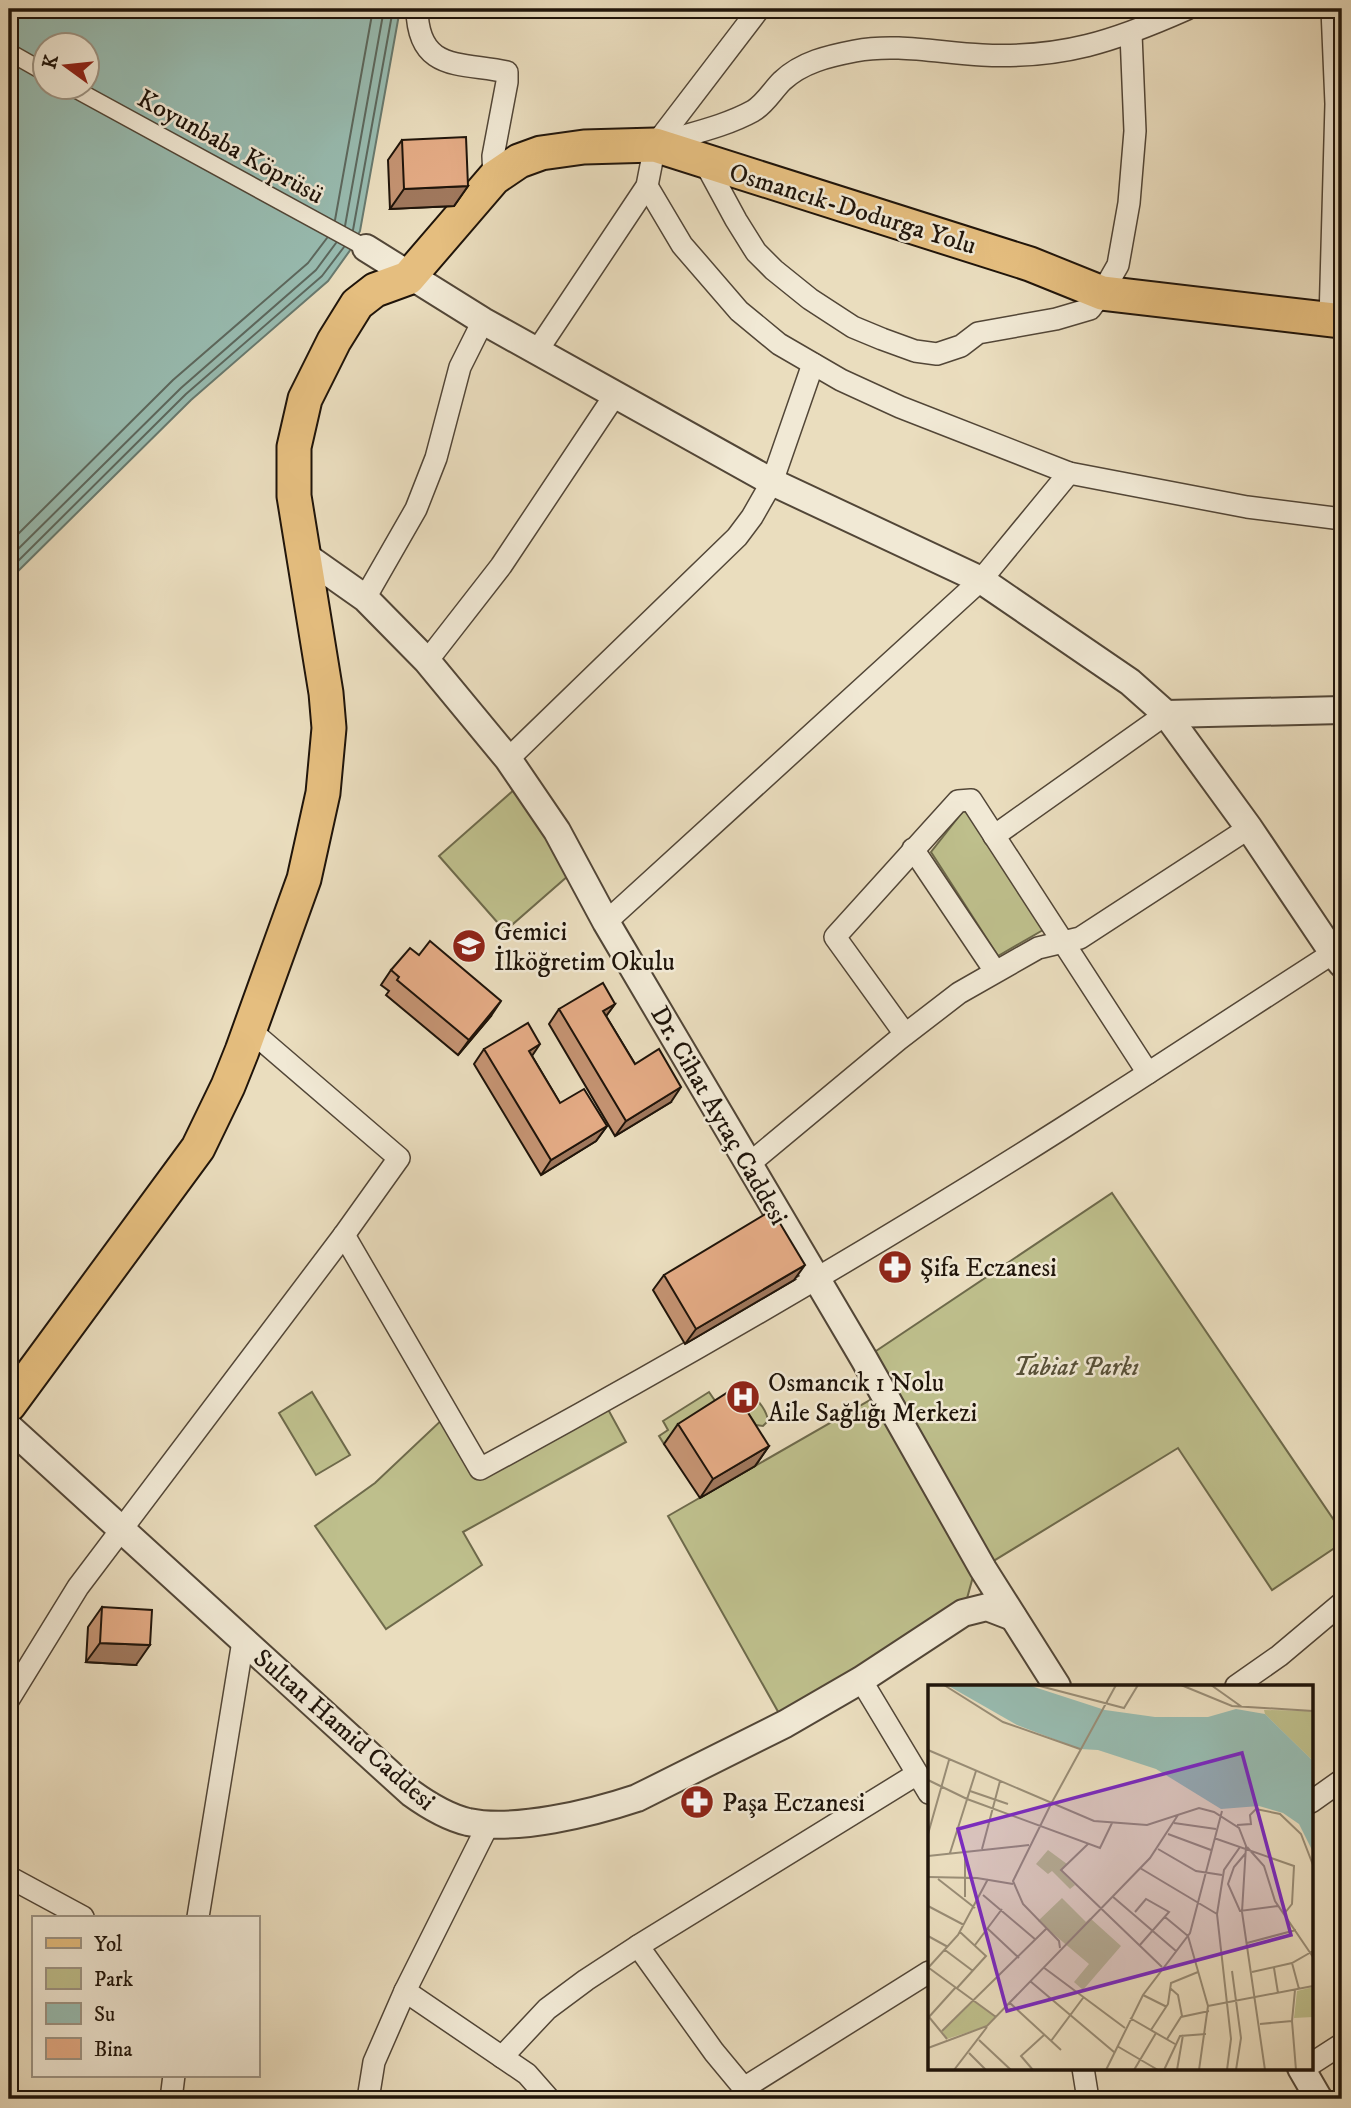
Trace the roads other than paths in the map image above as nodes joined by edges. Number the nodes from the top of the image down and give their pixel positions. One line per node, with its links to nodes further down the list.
1 (417, 9): 11 (street)
2 (759, 9): 9 (street)
3 (1187, 9): 5 (street)
4 (1332, 9): 16 (street)
5 (1131, 34): 9 (street); 15 (street)
6 (9, 52): 7 (street)
7 (32, 65)
8 (99, 102): 13 (street, Koyunbaba Köprüsü)
9 (655, 145): 10 (main road, Osmancık-Dodurga Yolu); 11 (main road, Osmancık-Dodurga Yolu); 12 (street)
10 (704, 161): 15 (main road, Osmancık-Dodurga Yolu); 15 (street)
11 (494, 178): 14 (main road, Osmancık-Dodurga Yolu)
12 (647, 186): 18 (street); 19 (street)
13 (366, 248): 14 (street)
14 (410, 275): 17 (street); 24 (main road)
15 (1102, 293): 16 (main road, Osmancık-Dodurga Yolu)
16 (1336, 320)
17 (483, 321): 18 (street); 26 (street)
18 (537, 351): 20 (street)
19 (813, 364): 21 (street); 22 (street)
20 (615, 395): 22 (street); 27 (street)
21 (1069, 473): 23 (street); 25 (street)
22 (772, 482): 25 (street); 30 (street)
23 (1342, 519)
24 (304, 555): 26 (street, Dr. Cihat Aytaç Caddesi); 38 (main road)
25 (981, 580): 29 (street); 34 (street)
26 (365, 598): 27 (street, Dr. Cihat Aytaç Caddesi)
27 (427, 661): 30 (street, Dr. Cihat Aytaç Caddesi)
28 (1342, 710): 29 (street)
29 (1166, 713): 31 (street); 32 (street)
30 (508, 759): 34 (street, Dr. Cihat Aytaç Caddesi)
31 (1249, 828): 35 (street); 36 (street)
32 (994, 836): 33 (street); 35 (street)
33 (913, 849): 37 (street); 39 (street)
34 (606, 922): 41 (street, Dr. Cihat Aytaç Caddesi)
35 (1063, 943): 37 (street); 40 (street)
36 (1337, 958): 40 (street)
37 (995, 971): 39 (street)
38 (250, 1030): 42 (street); 44 (main road)
39 (905, 1034): 41 (street)
40 (1148, 1073): 43 (street)
41 (748, 1164): 43 (street, Dr. Cihat Aytaç Caddesi)
42 (344, 1235): 43 (street); 46 (street)
43 (816, 1279): 47 (street, Dr. Cihat Aytaç Caddesi)
44 (9, 1405)
45 (9, 1427): 46 (street, Sultan Hamid Caddesi)
46 (121, 1531): 51 (street, Sultan Hamid Caddesi); 55 (street)
47 (970, 1548): 49 (street); 50 (street, Dr. Cihat Aytaç Caddesi)
48 (1342, 1603): 54 (street)
49 (963, 1613): 50 (street, Sultan Hamid Caddesi); 52 (street, Sultan Hamid Caddesi)
50 (1013, 1617): 53 (street, Dr. Cihat Aytaç Caddesi)
51 (243, 1641): 60 (street, Sultan Hamid Caddesi); 63 (street)
52 (861, 1680): 56 (street); 60 (street, Sultan Hamid Caddesi)
53 (1056, 1685)
54 (1237, 1685)
55 (9, 1699)
56 (917, 1774): 58 (street); 64 (street)
57 (1342, 1780): 59 (street)
58 (928, 1791)
59 (1312, 1801)
60 (488, 1825): 66 (street)
61 (9, 1877): 62 (street)
62 (81, 1916)
63 (198, 1916)
64 (638, 1945): 68 (street); 73 (street)
65 (928, 1973): 73 (street)
66 (405, 1991): 68 (street); 75 (street)
67 (1342, 2045): 69 (street)
68 (502, 2057): 76 (street)
69 (1312, 2063)
70 (1083, 2070): 77 (street)
71 (1306, 2070): 78 (street)
72 (174, 2076): 74 (street)
73 (748, 2094)
74 (171, 2099)
75 (368, 2099)
76 (550, 2099)
77 (1088, 2099)
78 (1319, 2099)

